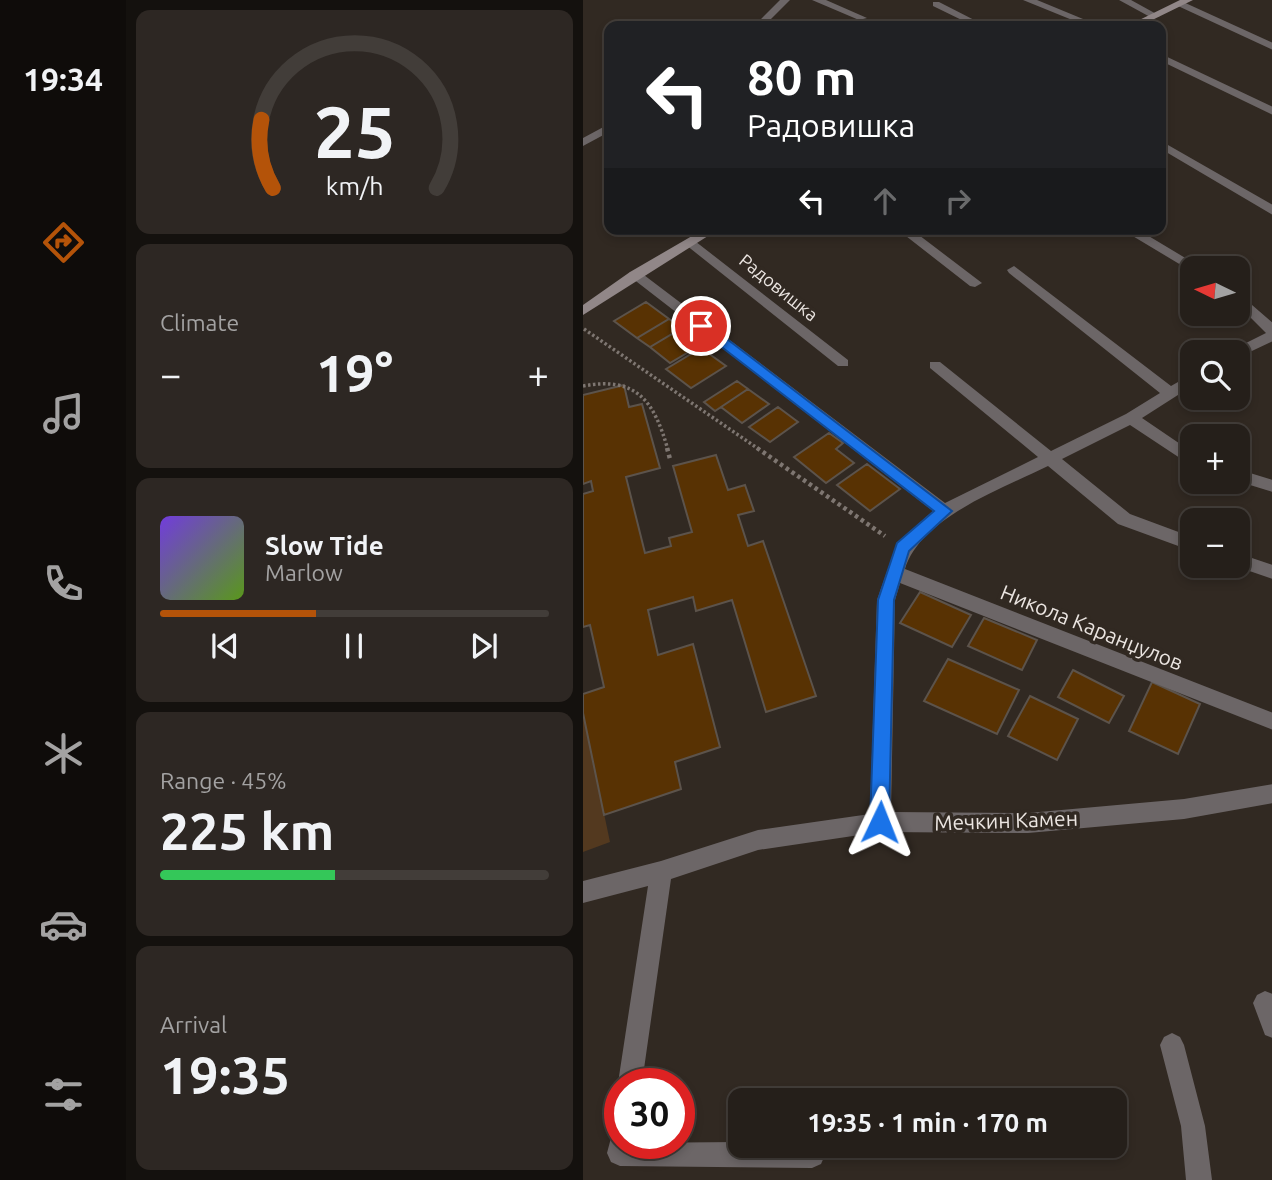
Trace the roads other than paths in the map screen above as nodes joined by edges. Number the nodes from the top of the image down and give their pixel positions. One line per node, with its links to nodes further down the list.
1 (785, 0): 9 (street)
2 (817, 0): 8 (street)
3 (1028, 0): 11 (street)
4 (1124, 0): 7 (street)
5 (1185, 2): 7 (street); 13 (street)
6 (936, 4): 10 (street)
7 (1155, 16): 12 (street)
8 (862, 18)
9 (764, 21)
10 (971, 21)
11 (1082, 21)
12 (1144, 21)
13 (1272, 47)
14 (1166, 59): 15 (street)
15 (1272, 112)
16 (604, 130): 17 (street)
17 (583, 144)
18 (1166, 147): 19 (street)
19 (1272, 211)
20 (703, 235): 23 (street)
21 (911, 235): 27 (street)
22 (1138, 235): 24 (street)
23 (691, 242): 26 (street); 32 (street, Радовишка)
24 (1180, 259)
25 (1014, 270): 35 (street)
26 (635, 275): 29 (street); 41 (street)
27 (975, 283)
28 (1250, 310): 30 (street)
29 (583, 311)
30 (1272, 333): 31 (street)
31 (1250, 346)
32 (843, 363)
33 (935, 365): 38 (street)
34 (1180, 387): 35 (street)
35 (1170, 393): 36 (street)
36 (1131, 418): 37 (street); 38 (street)
37 (1180, 452)
38 (1050, 459): 41 (street); 42 (street)
39 (1250, 479): 40 (street)
40 (1272, 486)
41 (944, 511): 45 (street)
42 (1180, 540)
43 (1250, 564): 44 (street)
44 (1272, 572)
45 (895, 573): 46 (street, Никола Каранџулов); 48 (street)
46 (1272, 722)
47 (1272, 793): 48 (street, Мечкин Камен)
48 (880, 822): 49 (street, Мечкин Камен)
49 (661, 872): 50 (street, Мечкин Камен); 54 (street)
50 (583, 892)
51 (1265, 1003): 52 (street)
52 (1272, 1027)
53 (1172, 1045): 57 (street)
54 (632, 1068)
55 (695, 1154): 56 (street)
56 (728, 1154)
57 (1199, 1180)

